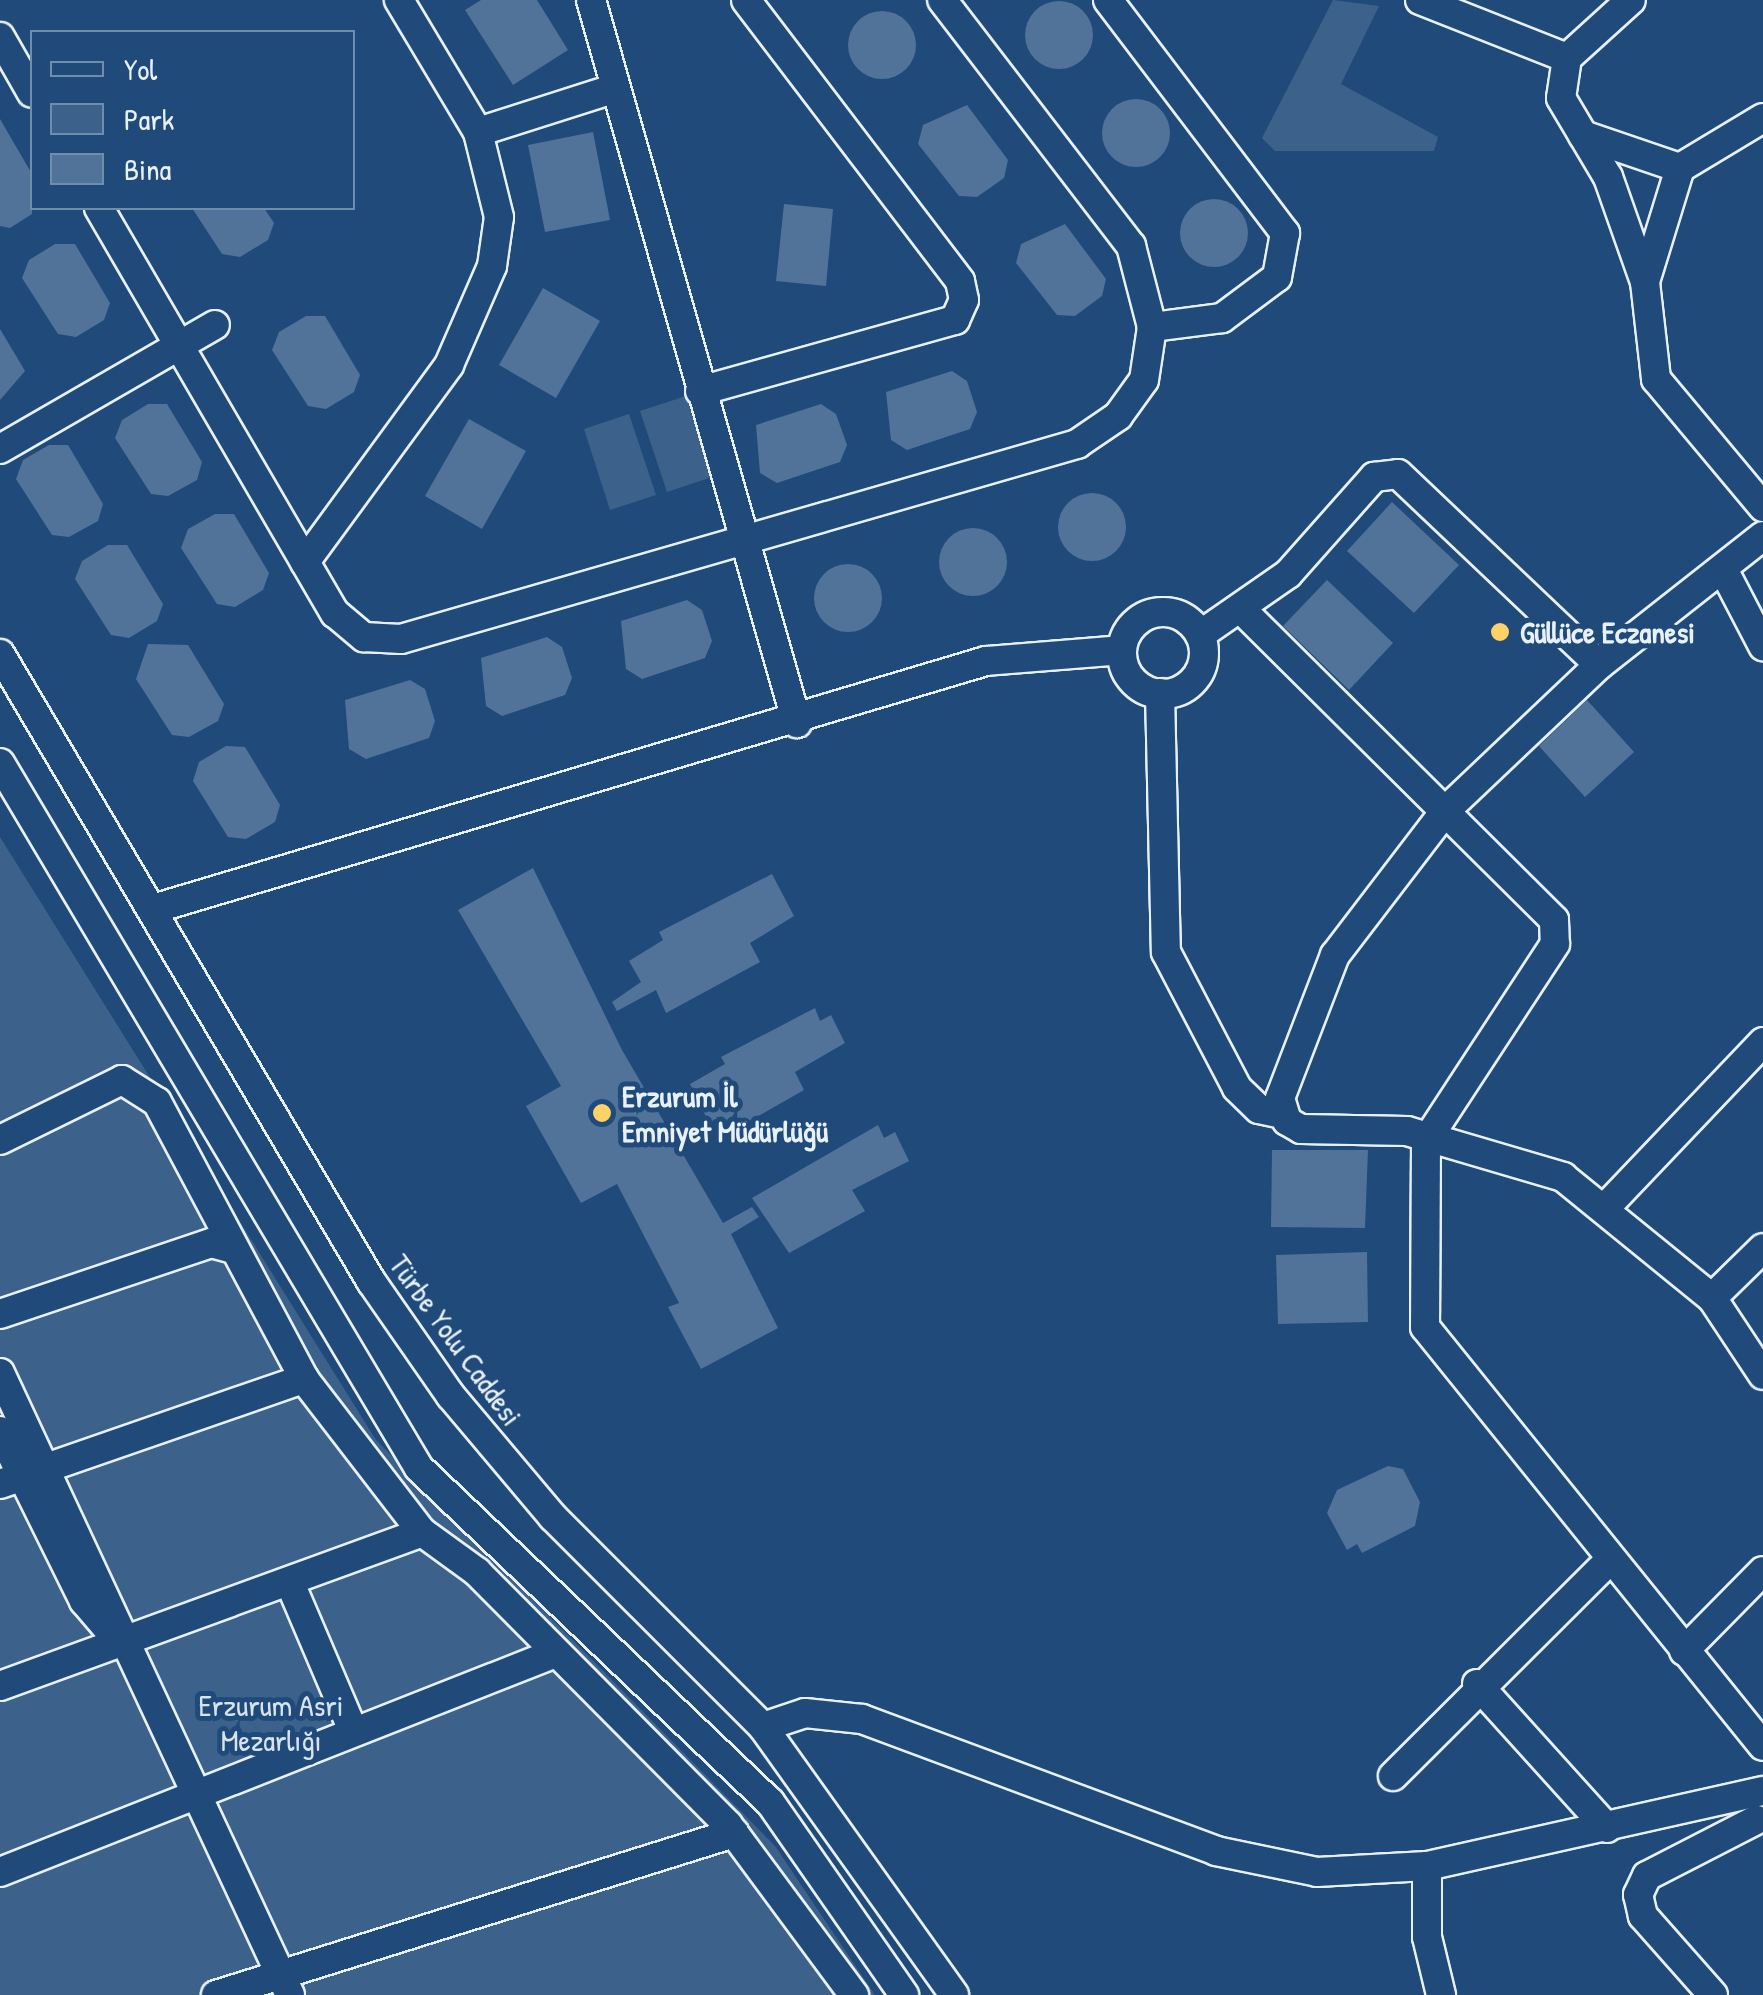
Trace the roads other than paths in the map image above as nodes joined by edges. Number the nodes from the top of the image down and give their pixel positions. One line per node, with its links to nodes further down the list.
1 (399, 0): 13 (street)
2 (591, 0): 10 (street)
3 (746, 0): 21 (street)
4 (942, 0): 19 (street)
5 (1108, 0): 19 (street)
6 (1420, 0): 9 (street)
7 (1631, 0): 9 (street)
8 (0, 37): 11 (street)
9 (1567, 58): 14 (street)
10 (612, 89): 13 (street); 21 (street)
11 (30, 90)
12 (1763, 118): 15 (street)
13 (478, 132): 26 (street)
14 (1583, 134): 15 (street); 17 (street)
15 (1680, 168): 17 (street)
16 (100, 210): 20 (street)
17 (1645, 282): 23 (street)
18 (215, 325): 20 (street)
19 (1152, 327): 25 (street)
20 (179, 346): 22 (street); 26 (street)
21 (700, 390): 25 (street)
22 (0, 449)
23 (1763, 506)
24 (1763, 536): 27 (street)
25 (744, 539): 26 (street); 35 (street)
26 (306, 562)
27 (1724, 570): 30 (street); 33 (street)
28 (1244, 612): 29 (street); 33 (street); 37 (street)
29 (1200, 635): 31 (street); 34 (street)
30 (1763, 646)
31 (1122, 650): 34 (street); 35 (street)
32 (0, 654): 38 (street, Türbe Yolu Caddesi)
33 (1599, 665): 37 (street)
34 (1160, 693): 40 (street)
35 (797, 723): 38 (street)
36 (0, 763): 77 (street)
37 (1446, 810): 40 (street); 42 (street)
38 (153, 910): 63 (street, Türbe Yolu Caddesi)
39 (1763, 1042): 43 (street)
40 (1282, 1114): 42 (street)
41 (0, 1140): 45 (street)
42 (1426, 1141): 43 (street); 55 (street)
43 (1606, 1207): 46 (street)
44 (1763, 1248): 46 (street)
45 (233, 1249): 47 (street); 50 (street)
46 (1712, 1298): 49 (street)
47 (0, 1314)
48 (0, 1373): 52 (street)
49 (1763, 1375)
50 (304, 1380): 52 (street); 54 (street)
51 (0, 1431): 53 (street)
52 (49, 1470): 53 (street); 58 (street)
53 (10, 1480): 58 (street)
54 (422, 1532): 57 (street); 60 (street)
55 (1610, 1560): 59 (street); 61 (street)
56 (1763, 1571): 59 (street)
57 (290, 1583): 58 (street); 64 (street)
58 (120, 1644): 62 (street); 68 (street)
59 (1684, 1651): 65 (street)
60 (553, 1654): 64 (street); 71 (street)
61 (1477, 1684): 66 (street); 70 (street)
62 (0, 1686)
63 (763, 1727): 72 (street); 78 (street, Türbe Yolu Caddesi)
64 (353, 1731): 68 (street)
65 (1763, 1746)
66 (1393, 1776)
67 (1753, 1793): 69 (street); 70 (street)
68 (194, 1796): 73 (street); 74 (street)
69 (1760, 1825): 80 (street)
70 (1606, 1828): 72 (street)
71 (734, 1833): 74 (street); 76 (street)
72 (1427, 1866): 79 (street)
73 (0, 1872)
74 (284, 1987): 75 (street)
75 (216, 1995)
76 (854, 1995)
77 (904, 1995)
78 (954, 1995)
79 (1441, 1995)
80 (1712, 1995)

